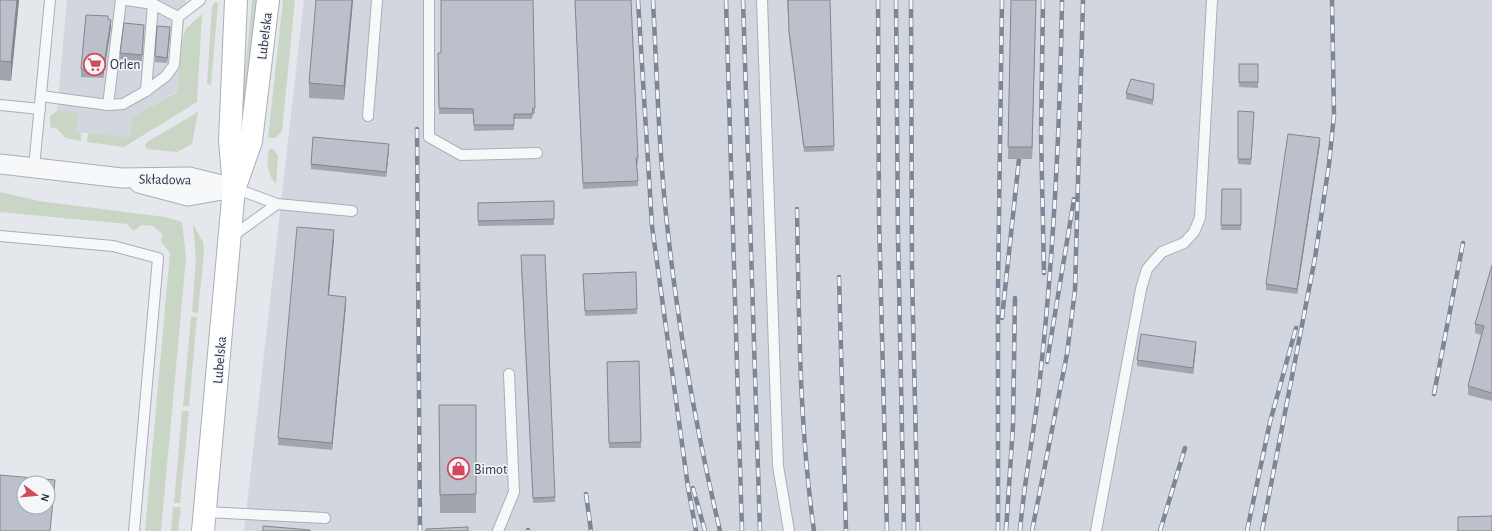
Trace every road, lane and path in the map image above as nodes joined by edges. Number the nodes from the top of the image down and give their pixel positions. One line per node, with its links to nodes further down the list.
1 (50, 0): 14 (lane)
2 (121, 0): 16 (lane)
3 (126, 0): 11 (lane)
4 (200, 0): 12 (lane)
5 (236, 0): 22 (street, Lubelska)
6 (268, 0): 22 (street, Lubelska)
7 (377, 0): 18 (lane)
8 (429, 0): 19 (lane)
9 (762, 0): 32 (lane)
10 (1212, 0): 33 (lane)
11 (153, 4): 12 (lane); 13 (lane)
12 (178, 17): 13 (lane)
13 (146, 91): 16 (lane)
14 (41, 96): 16 (lane); 17 (lane)
15 (0, 105): 17 (lane)
16 (108, 105)
17 (40, 109): 21 (lane)
18 (368, 116)
19 (537, 153)
20 (0, 164): 21 (street, Składowa)
21 (34, 167): 22 (street, Składowa)
22 (234, 188): 23 (lane); 26 (street, Lubelska)
23 (277, 204): 24 (lane); 26 (lane)
24 (352, 211)
25 (0, 236): 30 (lane)
26 (230, 238): 29 (street, Lubelska)
27 (509, 374): 31 (lane)
28 (325, 518): 29 (lane)
29 (204, 522)
30 (134, 531)
31 (498, 531)
32 (789, 531)
33 (1096, 531)

